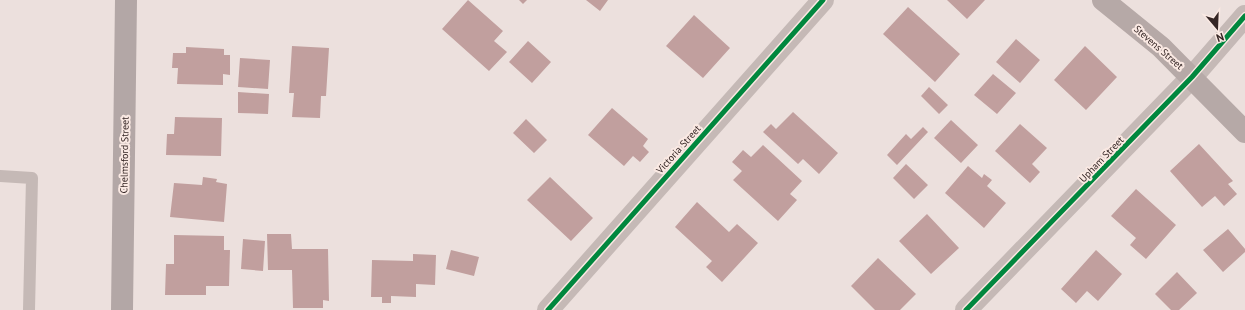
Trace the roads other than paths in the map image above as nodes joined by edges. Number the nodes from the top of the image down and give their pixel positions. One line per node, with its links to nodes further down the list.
1 (126, 0): 9 (main road, Chelmsford Street)
2 (823, 0): 10 (street, Victoria Street)
3 (1103, 0): 5 (main road, Stevens Street)
4 (1245, 16): 5 (street, Upham Street)
5 (1192, 77): 6 (main road, Stevens Street); 11 (street, Upham Street)
6 (1245, 132)
7 (0, 176): 8 (lane)
8 (29, 310)
9 (122, 310)
10 (548, 310)
11 (966, 310)

